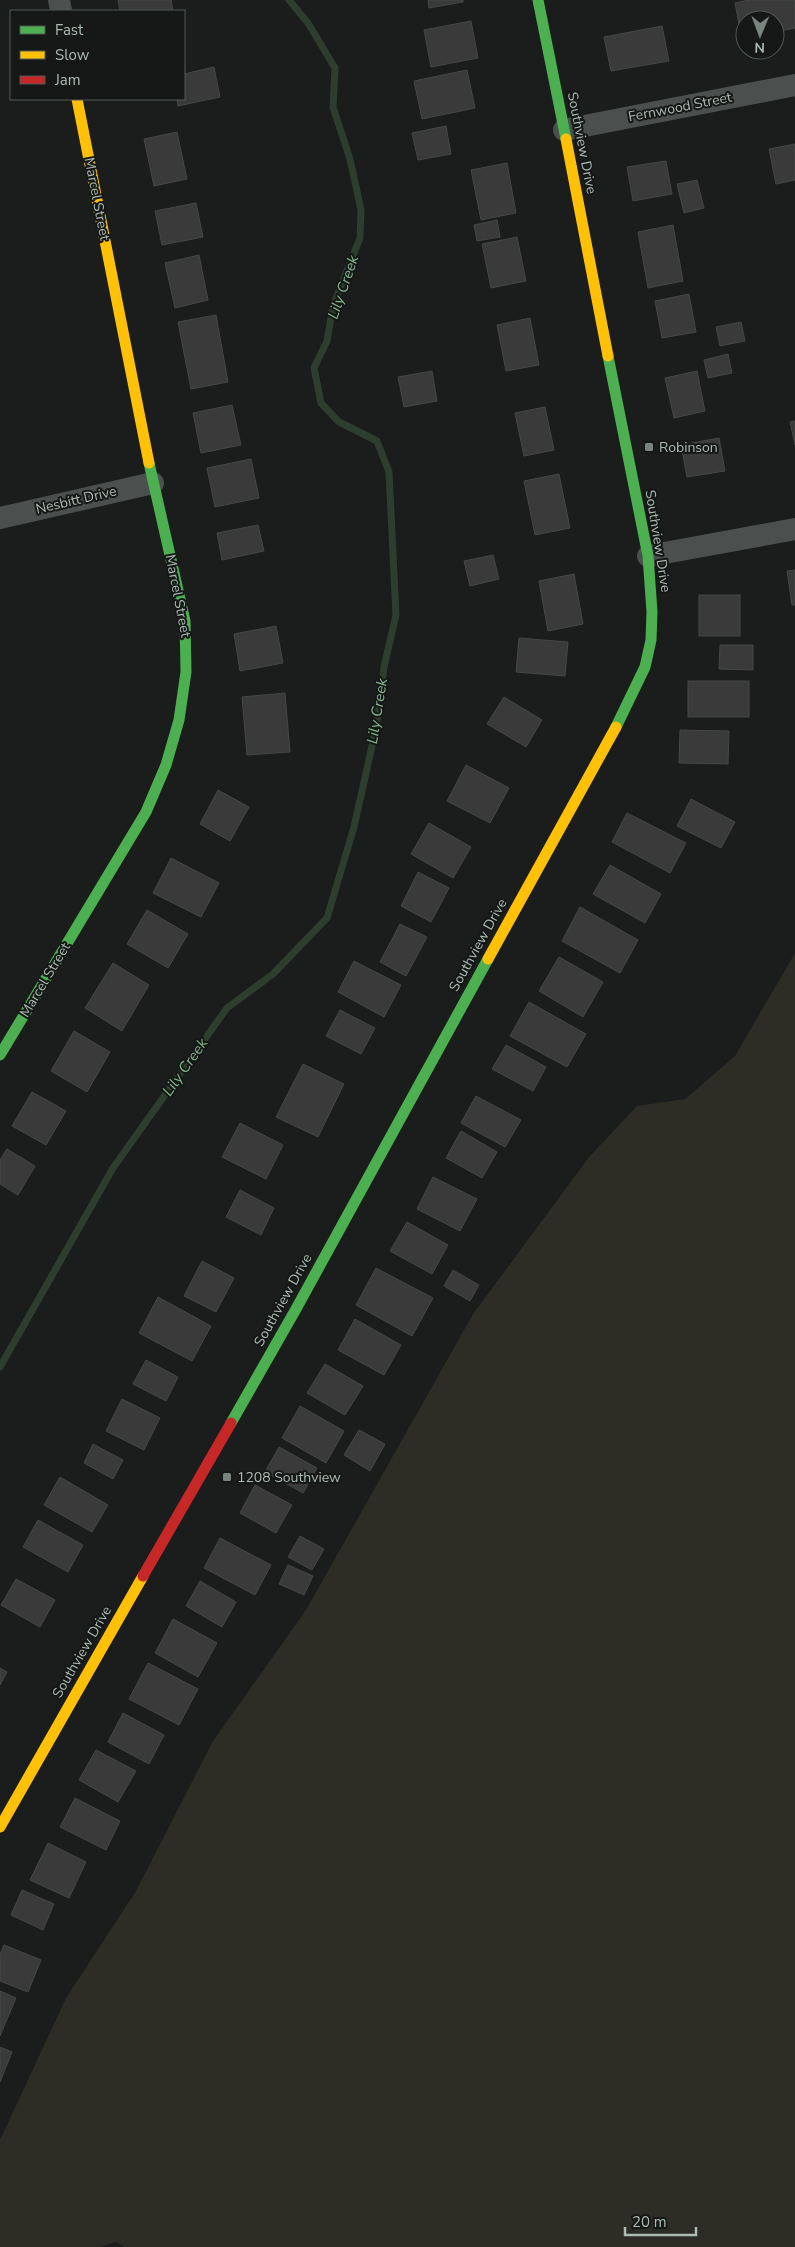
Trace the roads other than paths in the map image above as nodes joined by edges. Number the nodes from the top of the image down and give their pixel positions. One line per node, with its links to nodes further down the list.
1 (538, 0): 4 (street, Southview Drive)
2 (795, 85): 4 (street, Fernwood Street)
3 (77, 100): 5 (street, Marcel Street)
4 (564, 130): 8 (street, Southview Drive)
5 (153, 483): 6 (street, Nesbitt Drive); 9 (street, Marcel Street)
6 (0, 518)
7 (795, 529): 8 (street)
8 (648, 556): 10 (street, Southview Drive)
9 (0, 1055)
10 (0, 1828)

